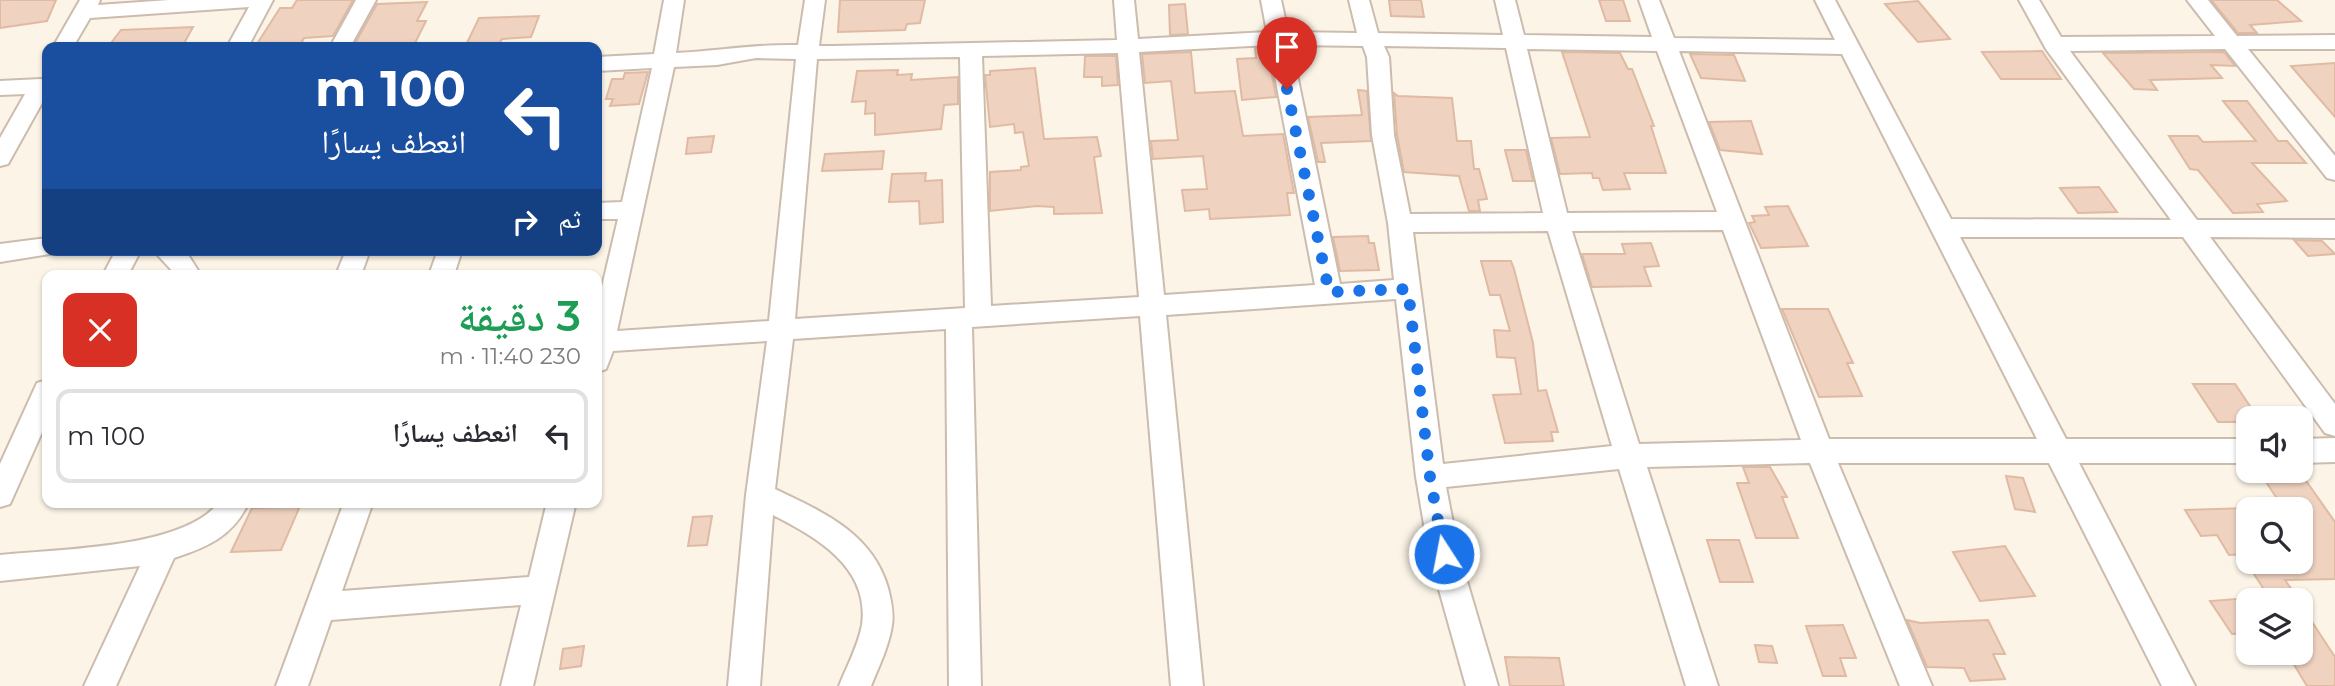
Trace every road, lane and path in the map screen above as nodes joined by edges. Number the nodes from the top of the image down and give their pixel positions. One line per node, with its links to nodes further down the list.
1 (263, 0): 13 (street); 18 (street)
2 (366, 0): 19 (street)
3 (674, 0): 28 (street)
4 (815, 0): 27 (street)
5 (1124, 0): 24 (street)
6 (1271, 0): 14 (street)
7 (1359, 0): 15 (street)
8 (1504, 0): 21 (street)
9 (1649, 0): 22 (street)
10 (1825, 0): 25 (street)
11 (2029, 0): 23 (street)
12 (2197, 0): 16 (street)
13 (86, 6): 17 (street)
14 (1276, 38): 15 (street); 24 (street); 48 (street)
15 (1370, 40): 21 (street); 39 (street)
16 (2232, 41): 20 (street); 23 (street); 34 (street)
17 (66, 42)
18 (241, 42)
19 (343, 42)
20 (2335, 42)
21 (1514, 43): 22 (street); 37 (street)
22 (1666, 44): 25 (street); 38 (street)
23 (2054, 44): 42 (street)
24 (1126, 46): 26 (street); 49 (street)
25 (1848, 47): 40 (street)
26 (971, 50): 27 (street); 50 (street)
27 (807, 53): 28 (street); 51 (street)
28 (665, 62): 29 (street); 35 (street)
29 (602, 64)
30 (42, 82): 32 (street)
31 (42, 87): 33 (street)
32 (0, 89)
33 (0, 158)
34 (2335, 172)
35 (633, 209): 36 (street); 52 (street)
36 (602, 211)
37 (1557, 221): 38 (street); 39 (street); 61 (street)
38 (1734, 221): 57 (street)
39 (1400, 223): 47 (street)
40 (1942, 229): 42 (street); 60 (street)
41 (2335, 229): 42 (street)
42 (2193, 230): 55 (street)
43 (42, 248): 44 (street)
44 (0, 253)
45 (175, 256): 46 (street)
46 (186, 270)
47 (1408, 289): 48 (street); 62 (street)
48 (1329, 292): 49 (street)
49 (1150, 303): 50 (street); 78 (street)
50 (968, 317): 51 (street); 77 (street)
51 (781, 331): 53 (street); 64 (street)
52 (602, 332)
53 (602, 348)
54 (42, 402): 63 (street)
55 (2335, 425)
56 (2335, 450): 59 (street)
57 (1819, 451): 60 (street); 61 (street); 81 (street)
58 (2236, 451): 60 (street)
59 (2313, 451)
60 (2060, 454): 82 (street)
61 (1631, 456): 62 (street); 80 (street)
62 (1430, 477): 79 (street)
63 (0, 495)
64 (760, 495): 75 (street); 76 (street)
65 (232, 508): 68 (street)
66 (357, 508): 71 (street)
67 (560, 508): 70 (street)
68 (164, 546): 69 (street); 72 (street)
69 (0, 568)
70 (540, 590): 71 (street); 74 (street)
71 (320, 607): 73 (street)
72 (100, 686)
73 (292, 686)
74 (517, 686)
75 (744, 686)
76 (855, 686)
77 (965, 686)
78 (1187, 686)
79 (1482, 686)
80 (1702, 686)
81 (1916, 686)
82 (2179, 686)

